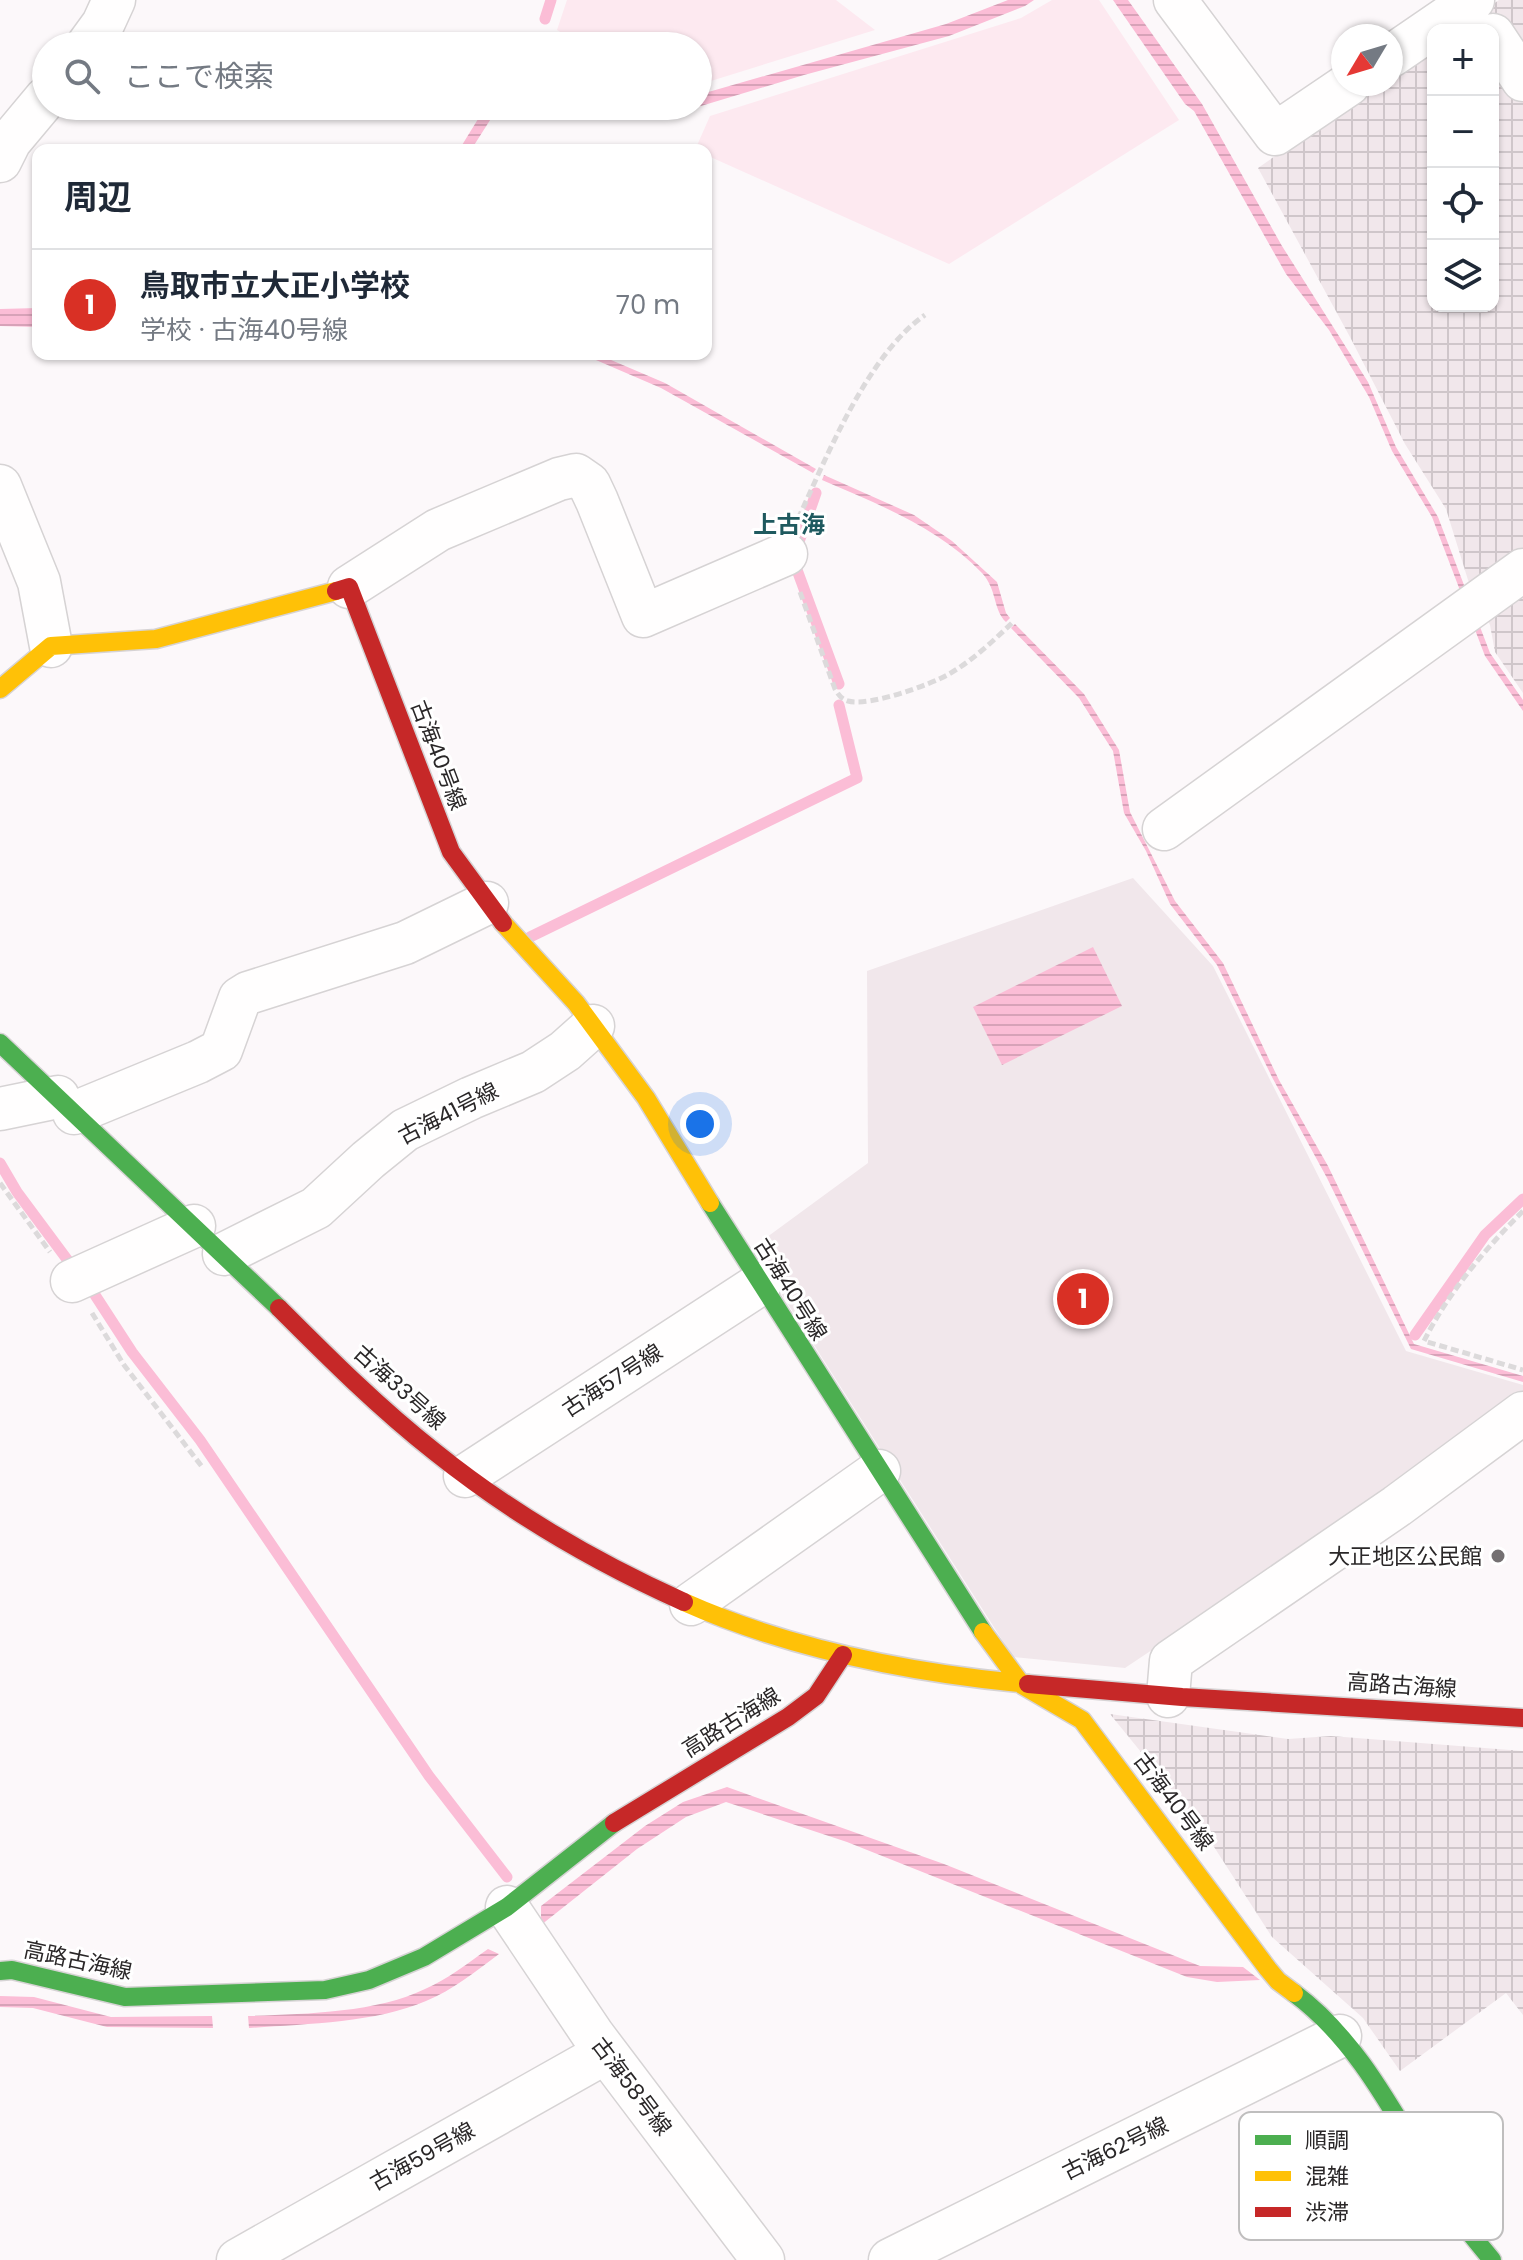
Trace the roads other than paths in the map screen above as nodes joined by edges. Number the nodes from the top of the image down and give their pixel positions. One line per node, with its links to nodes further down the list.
1 (114, 0): 4 (street)
2 (1175, 0): 7 (street)
3 (1482, 17): 5 (street); 6 (street)
4 (97, 32)
5 (1403, 51)
6 (1523, 80)
7 (1331, 96)
8 (32, 115): 9 (street)
9 (0, 161)
10 (0, 486): 14 (street)
11 (786, 554): 13 (street)
12 (1507, 581): 16 (street)
13 (349, 587): 14 (street); 17 (street, 古海40号線)
14 (51, 646): 15 (street)
15 (0, 689)
16 (1164, 829)
17 (487, 903): 18 (street, 古海40号線); 20 (street)
18 (593, 1026): 23 (street, 古海41号線); 25 (street, 古海40号線)
19 (0, 1043): 20 (street, 古海33号線)
20 (66, 1105): 21 (street); 22 (street, 古海33号線)
21 (0, 1109)
22 (194, 1226): 23 (street, 古海33号線); 24 (street)
23 (224, 1254): 28 (street, 古海33号線)
24 (72, 1281)
25 (760, 1284): 27 (street, 古海40号線); 28 (street, 古海57号線)
26 (1523, 1413): 32 (street)
27 (879, 1471): 29 (street); 31 (street, 古海40号線)
28 (465, 1476): 29 (street, 古海33号線)
29 (691, 1604): 30 (street, 古海33号線)
30 (843, 1655): 31 (street, 高路古海線); 34 (street, 高路古海線)
31 (1022, 1685): 32 (street, 高路古海線); 36 (street, 古海40号線)
32 (1168, 1696): 33 (street, 高路古海線)
33 (1523, 1718)
34 (507, 1907): 35 (street, 高路古海線); 37 (street, 古海58号線)
35 (0, 1971)
36 (1340, 2036): 38 (street, 古海40号線); 42 (street, 古海62号線)
37 (605, 2053): 40 (street, 古海59号線); 41 (street, 古海58号線)
38 (1393, 2112)
39 (1476, 2240): 43 (street, 古海40号線)
40 (238, 2260)
41 (763, 2260)
42 (890, 2260)
43 (1492, 2260)

